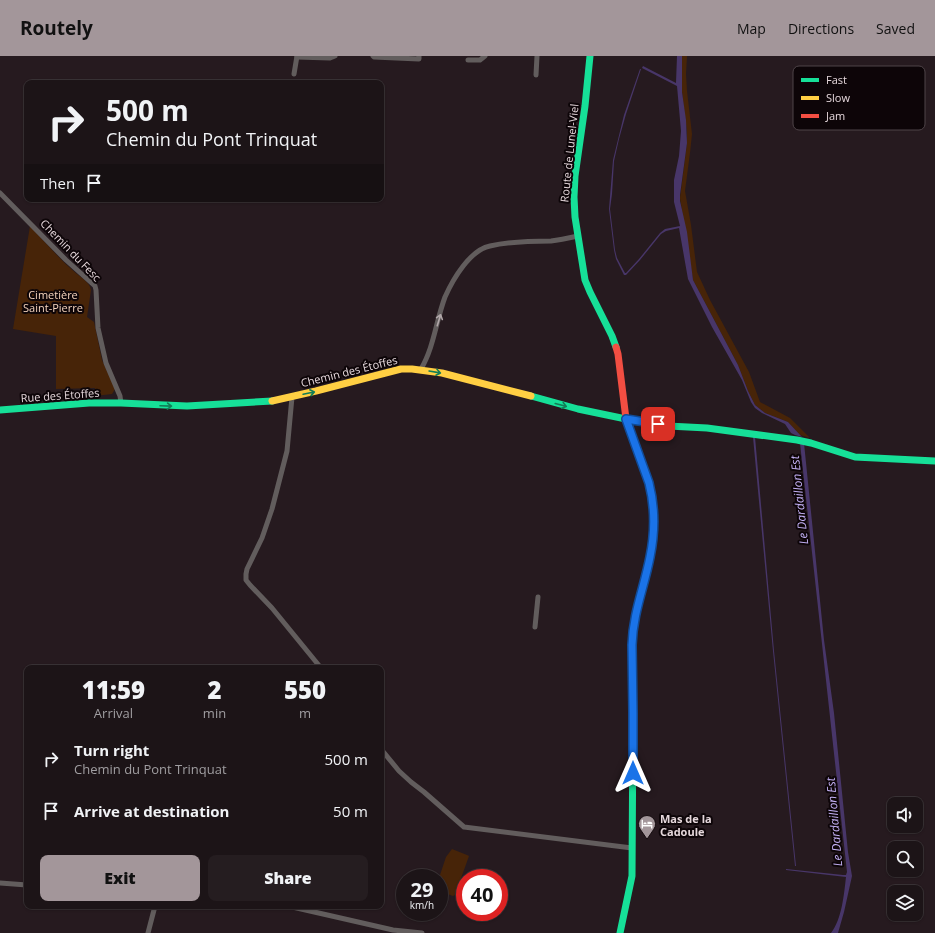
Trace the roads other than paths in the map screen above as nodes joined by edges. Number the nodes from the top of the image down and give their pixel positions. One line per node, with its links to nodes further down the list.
1 (297, 56): 2 (street); 9 (street)
2 (335, 56)
3 (373, 56): 4 (street)
4 (419, 56)
5 (485, 56): 8 (street)
6 (537, 56): 10 (street)
7 (590, 56): 12 (street, Route de Lunel-Viel)
8 (468, 60)
9 (294, 74)
10 (536, 75)
11 (0, 193): 15 (street, Chemin du Fesc)
12 (578, 236): 13 (street, one-way to 12); 17 (street, Route de Lunel-Viel)
13 (421, 369): 14 (street, Chemin des Étoffes, one-way to 13); 17 (street, Chemin des Étoffes, one-way to 17)
14 (292, 397): 15 (street, Chemin des Étoffes, one-way to 14); 21 (street)
15 (121, 403): 16 (street, Rue des Étoffes)
16 (0, 410)
17 (626, 419): 18 (street, Chemin des Étoffes); 23 (street, Route de Lunel-Viel)
18 (935, 461)
19 (538, 597): 20 (street)
20 (535, 627)
21 (319, 665)
22 (384, 753): 23 (street)
23 (632, 848): 30 (street, Route de Lunel-Viel)
24 (0, 883): 25 (street)
25 (24, 885)
26 (154, 909): 28 (street)
27 (301, 909): 29 (street)
28 (148, 933)
29 (422, 933)
30 (620, 933)

